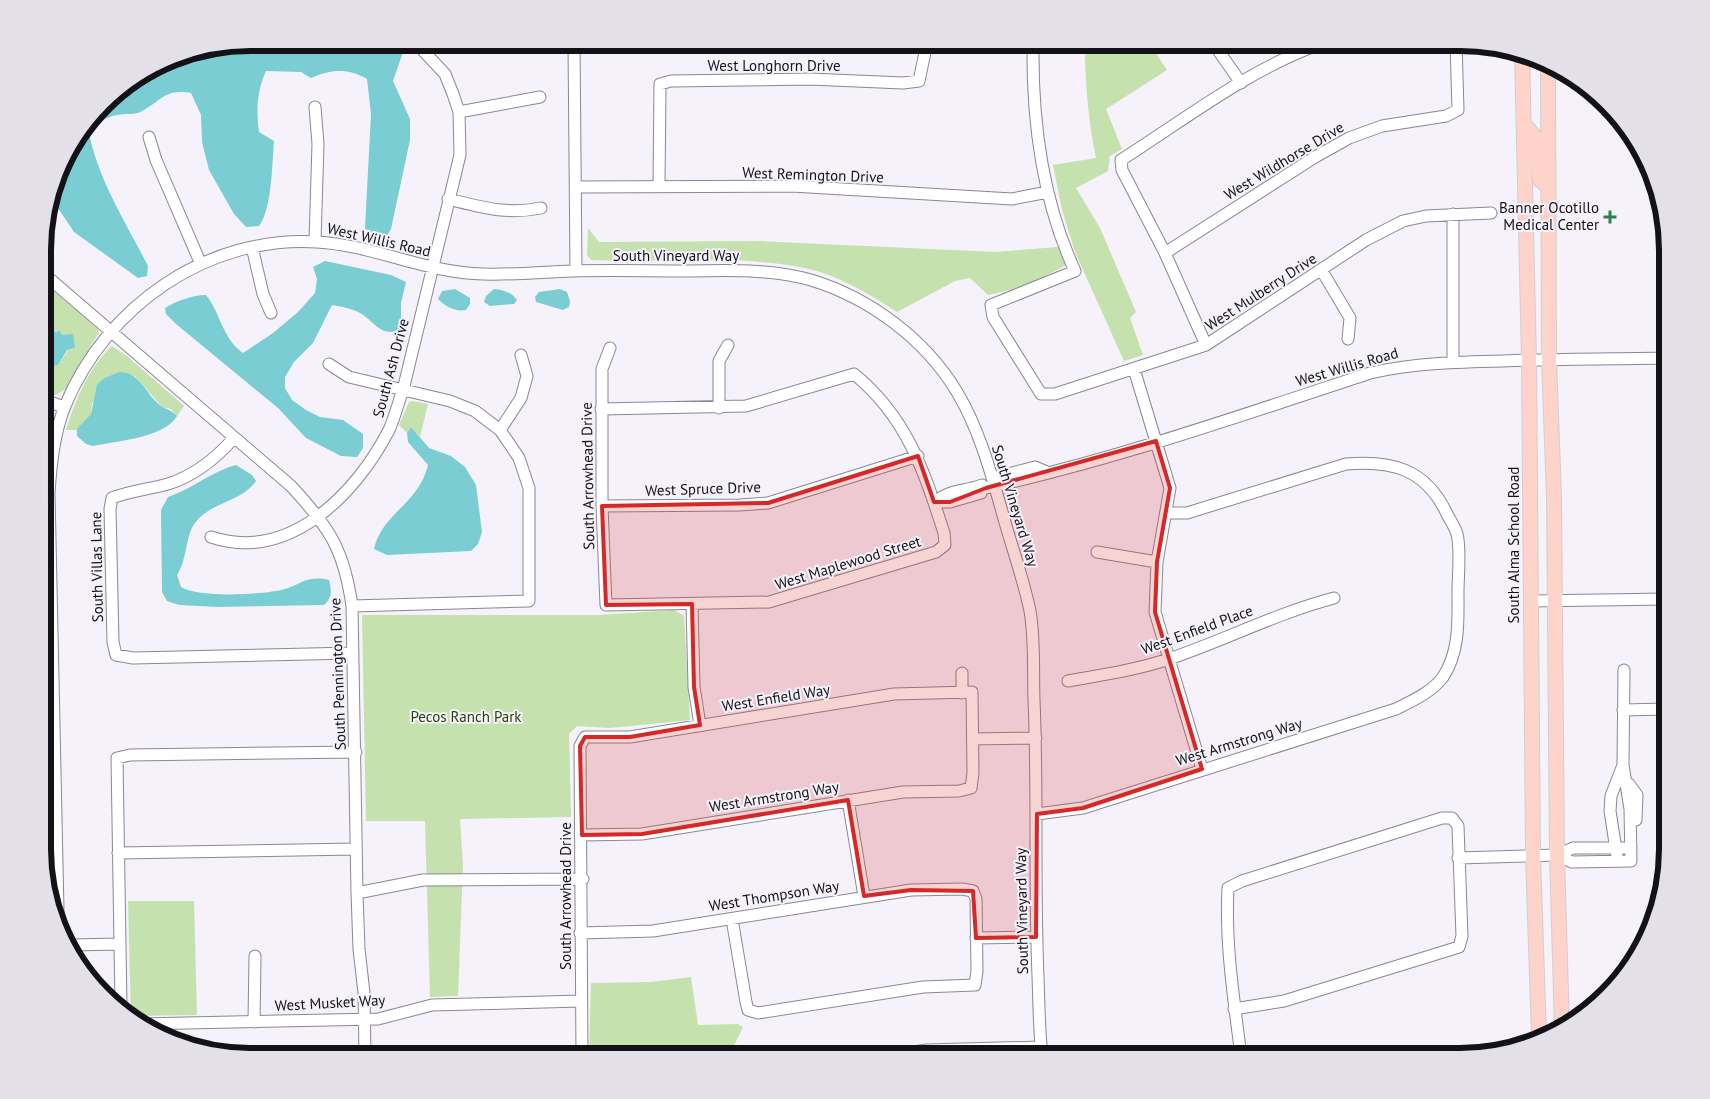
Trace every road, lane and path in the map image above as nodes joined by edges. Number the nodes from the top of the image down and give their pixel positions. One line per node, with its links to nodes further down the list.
1 (424, 51): 13 (street, South Ash Drive)
2 (574, 51): 17 (street)
3 (925, 51): 16 (street, West Longhorn Drive)
4 (1033, 51): 19 (street)
5 (1219, 51): 10 (street)
6 (1300, 51): 10 (street)
7 (1456, 51): 26 (street, West Wildhorse Drive)
8 (1522, 61): 14 (main road, South Alma School Road)
9 (1548, 72): 18 (main road)
10 (1241, 84): 26 (street)
11 (540, 97): 13 (street)
12 (315, 108): 24 (street)
13 (459, 112): 20 (street, South Ash Drive)
14 (1524, 124): 18 (main road); 40 (main road, South Alma School Road)
15 (149, 137): 27 (street)
16 (659, 186): 17 (street, West Remington Drive); 19 (street, West Remington Drive)
17 (576, 187): 29 (street)
18 (1548, 187): 41 (main road)
19 (1048, 192): 44 (street, West Mulberry Drive)
20 (448, 199): 21 (street); 28 (street, South Ash Drive)
21 (541, 208)
22 (1491, 213): 23 (street, West Mulberry Drive)
23 (1453, 214): 30 (street, West Mulberry Drive); 42 (street)
24 (315, 241): 25 (street, West Willis Road); 28 (street, West Willis Road)
25 (252, 247): 27 (street, West Willis Road); 32 (street)
26 (1164, 253): 36 (street)
27 (200, 262): 33 (street, West Willis Road)
28 (432, 268): 29 (street, West Willis Road); 45 (street, South Ash Drive)
29 (576, 271): 57 (street, South Vineyard Way)
30 (1322, 271): 34 (street); 36 (street, West Mulberry Drive)
31 (51, 280): 33 (street, South Pennington Drive)
32 (271, 313)
33 (111, 331): 47 (street, West Willis Road); 51 (street, South Pennington Drive)
34 (1348, 339)
35 (728, 345): 48 (street)
36 (1206, 345): 44 (street, West Mulberry Drive)
37 (610, 348): 49 (street, South Arrowhead Drive)
38 (520, 355): 50 (street)
39 (1659, 358): 41 (street, West Willis Road)
40 (1529, 360): 41 (street, West Willis Road); 42 (street, West Willis Road); 68 (main road, South Alma School Road)
41 (1550, 360): 67 (main road)
42 (1453, 362): 52 (street, West Willis Road)
43 (329, 364): 45 (street)
44 (1134, 369): 52 (street)
45 (403, 390): 50 (street); 61 (street, South Ash Drive)
46 (51, 402): 47 (street)
47 (64, 407): 53 (street, West Willis Road)
48 (719, 408): 49 (street); 54 (street)
49 (601, 409): 59 (street, South Arrowhead Drive)
50 (500, 430): 71 (street)
51 (234, 438): 61 (street, South Pennington Drive); 72 (street, South Villas Lane)
52 (1156, 441): 57 (street, West Willis Road); 60 (street)
53 (51, 452)
54 (918, 456): 58 (street); 59 (street, West Spruce Drive)
55 (1433, 472): 56 (street)
56 (1425, 482): 60 (street); 86 (street, West Armstrong Way)
57 (991, 484): 58 (street, West Willis Road); 82 (street, South Vineyard Way)
58 (934, 502): 69 (street, West Maplewood Street)
59 (602, 506): 70 (street, South Arrowhead Drive)
60 (1166, 514): 64 (street)
61 (319, 516): 62 (street, South Ash Drive); 71 (street, South Pennington Drive)
62 (211, 536)
63 (1097, 552): 64 (street)
64 (1157, 562): 73 (street)
65 (1334, 598): 73 (street, West Enfield Place)
66 (1659, 598): 67 (street)
67 (1555, 600): 68 (street); 95 (main road)
68 (1531, 601): 96 (main road, South Alma School Road)
69 (692, 604): 70 (street, West Maplewood Street); 80 (street)
70 (606, 605)
71 (352, 606): 72 (street, South Pennington Drive)
72 (353, 653): 84 (street, South Pennington Drive)
73 (1168, 660): 76 (street, West Enfield Place); 86 (street)
74 (1624, 670): 79 (street)
75 (962, 673): 77 (street)
76 (1068, 681)
77 (967, 693): 80 (street, West Enfield Way); 83 (street)
78 (1659, 709): 79 (street)
79 (1623, 710): 85 (street)
80 (700, 725): 81 (street, West Enfield Way)
81 (585, 737): 90 (street, South Arrowhead Drive)
82 (1036, 738): 83 (street); 88 (street, South Vineyard Way)
83 (972, 739): 87 (street, West Armstrong Way)
84 (356, 752): 93 (street, South Pennington Drive); 94 (street)
85 (1623, 765): 91 (street); 92 (street)
86 (1202, 770): 88 (street, West Armstrong Way)
87 (848, 800): 90 (street, West Armstrong Way); 102 (street)
88 (1037, 814): 105 (street, South Vineyard Way)
89 (51, 829): 101 (street, West Willis Road)
90 (582, 835): 99 (street, South Arrowhead Drive)
91 (1616, 848): 92 (street); 95 (street); 98 (street)
92 (1631, 848): 98 (street)
93 (356, 849): 94 (street); 100 (street, South Pennington Drive)
94 (118, 852): 107 (street)
95 (1557, 855): 96 (street); 98 (street); 114 (main road)
96 (1534, 857): 97 (street); 117 (main road, South Alma School Road)
97 (1458, 858): 112 (street); 112 (street)
98 (1618, 861)
99 (583, 879): 100 (street); 104 (street, South Arrowhead Drive)
100 (357, 892): 113 (street, South Pennington Drive)
101 (56, 894)
102 (864, 896): 103 (street, West Thompson Way); 106 (street, West Thompson Way)
103 (732, 919): 104 (street, West Thompson Way); 106 (street)
104 (580, 933): 111 (street, South Arrowhead Drive)
105 (1036, 937): 106 (street); 120 (street, South Vineyard Way)
106 (976, 938)
107 (119, 944): 108 (street); 110 (street)
108 (76, 945)
109 (255, 956): 115 (street)
110 (120, 999)
111 (581, 1001): 113 (street, West Musket Way); 119 (street, South Arrowhead Drive)
112 (1234, 1009): 121 (street)
113 (364, 1019): 115 (street, West Musket Way); 118 (street, South Pennington Drive)
114 (1562, 1019)
115 (254, 1022): 116 (street, West Musket Way)
116 (156, 1024)
117 (1539, 1032)
118 (365, 1048)
119 (582, 1048)
120 (1042, 1048)
121 (1240, 1048)

